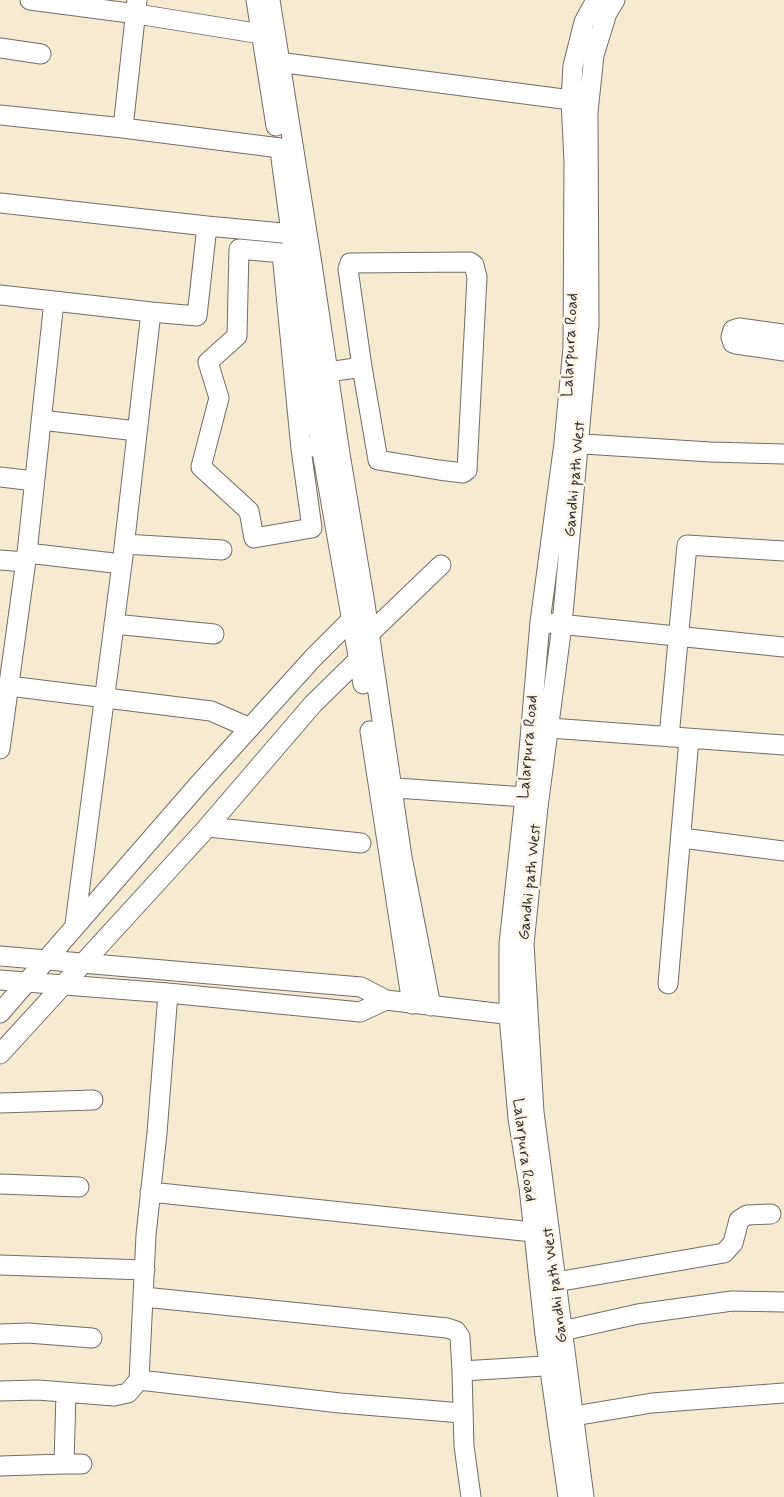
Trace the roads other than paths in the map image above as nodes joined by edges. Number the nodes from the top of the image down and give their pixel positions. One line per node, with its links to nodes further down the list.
1 (30, 0): 6 (street)
2 (256, 0): 7 (street)
3 (270, 0): 7 (street)
4 (596, 0): 11 (street, Lalarpura Road)
5 (615, 0): 28 (street, Gandhi path West)
6 (137, 7): 7 (street); 13 (street)
7 (268, 35): 10 (street)
8 (0, 48): 9 (street)
9 (41, 54)
10 (273, 61): 11 (street); 14 (street); 17 (street)
11 (571, 100): 28 (street, Lalarpura Road)
12 (0, 115): 13 (street)
13 (123, 128): 14 (street)
14 (280, 148): 17 (street)
15 (0, 203): 16 (street)
16 (207, 226): 17 (street); 20 (street)
17 (300, 235): 24 (street)
18 (0, 294): 19 (street)
19 (54, 301): 20 (street); 25 (street)
20 (151, 312): 26 (street)
21 (784, 334): 22 (street)
22 (784, 351)
23 (362, 367): 23 (street); 24 (street)
24 (319, 374): 27 (street)
25 (41, 420): 26 (street); 32 (street)
26 (138, 431): 34 (street)
27 (325, 436): 29 (street); 33 (street)
28 (572, 443): 30 (street); 42 (street, Lalarpura Road); 44 (street, Gandhi path West)
29 (301, 448): 29 (street)
30 (784, 454)
31 (0, 477): 32 (street)
32 (34, 480): 37 (street)
33 (344, 528): 41 (street); 48 (street)
34 (125, 544): 35 (street); 39 (street)
35 (222, 550)
36 (784, 551): 46 (street)
37 (26, 558): 38 (street); 39 (street); 47 (street)
38 (0, 560)
39 (122, 564): 43 (street)
40 (441, 565): 48 (street)
41 (352, 619): 48 (street); 53 (street)
42 (540, 622): 44 (street); 52 (street, Lalarpura Road)
43 (114, 624): 45 (street); 51 (street)
44 (562, 625): 46 (street); 52 (street, Gandhi path West)
45 (214, 634)
46 (680, 635): 49 (street); 55 (street)
47 (7, 645): 50 (street)
48 (362, 647): 59 (street); 59 (street); 61 (street)
49 (784, 647)
50 (9, 686): 51 (street); 54 (street)
51 (105, 697): 53 (street); 65 (street)
52 (540, 727): 55 (street); 60 (street, Lalarpura Road); 78 (street, Gandhi path West)
53 (250, 728): 65 (street)
54 (1, 730): 58 (street)
55 (668, 738): 56 (street)
56 (689, 739): 57 (street); 62 (street)
57 (784, 745)
58 (0, 749)
59 (386, 788): 60 (street); 75 (street); 76 (street)
60 (525, 797): 79 (street, Lalarpura Road)
61 (208, 827): 63 (street); 68 (street)
62 (682, 838): 64 (street); 71 (street)
63 (361, 843)
64 (784, 852)
65 (75, 924): 67 (street)
66 (0, 956): 67 (street)
67 (45, 961): 68 (street); 70 (street)
68 (82, 964): 72 (street); 74 (street)
69 (0, 980): 70 (street)
70 (26, 983): 72 (street); 77 (street)
71 (668, 984)
72 (62, 986): 73 (street); 80 (street)
73 (168, 993): 74 (street); 85 (street)
74 (386, 1000): 75 (street)
75 (412, 1004): 76 (street)
76 (432, 1006): 79 (street)
77 (0, 1013)
78 (528, 1015): 79 (street); 90 (street, Gandhi path West)
79 (509, 1016): 87 (street, Lalarpura Road)
80 (0, 1054)
81 (93, 1100): 82 (street)
82 (0, 1103)
83 (0, 1184): 84 (street)
84 (78, 1187)
85 (150, 1192): 87 (street); 89 (street)
86 (771, 1214): 90 (street)
87 (533, 1232): 96 (street, Lalarpura Road)
88 (0, 1265): 89 (street)
89 (145, 1270): 91 (street)
90 (556, 1282): 93 (street, Gandhi path West)
91 (144, 1298): 97 (street); 98 (street)
92 (784, 1302): 93 (street)
93 (562, 1331): 96 (street, Gandhi path West)
94 (0, 1334): 95 (street)
95 (92, 1338)
96 (558, 1366): 97 (street); 103 (street, Gandhi path West); 106 (street, Lalarpura Road)
97 (462, 1371): 102 (street)
98 (139, 1380): 100 (street); 102 (street)
99 (0, 1391): 100 (street)
100 (66, 1393): 104 (street)
101 (784, 1393): 103 (street)
102 (462, 1413): 105 (street)
103 (574, 1416): 107 (street, Gandhi path West)
104 (0, 1466)
105 (470, 1497)
106 (568, 1497)
107 (584, 1497)

